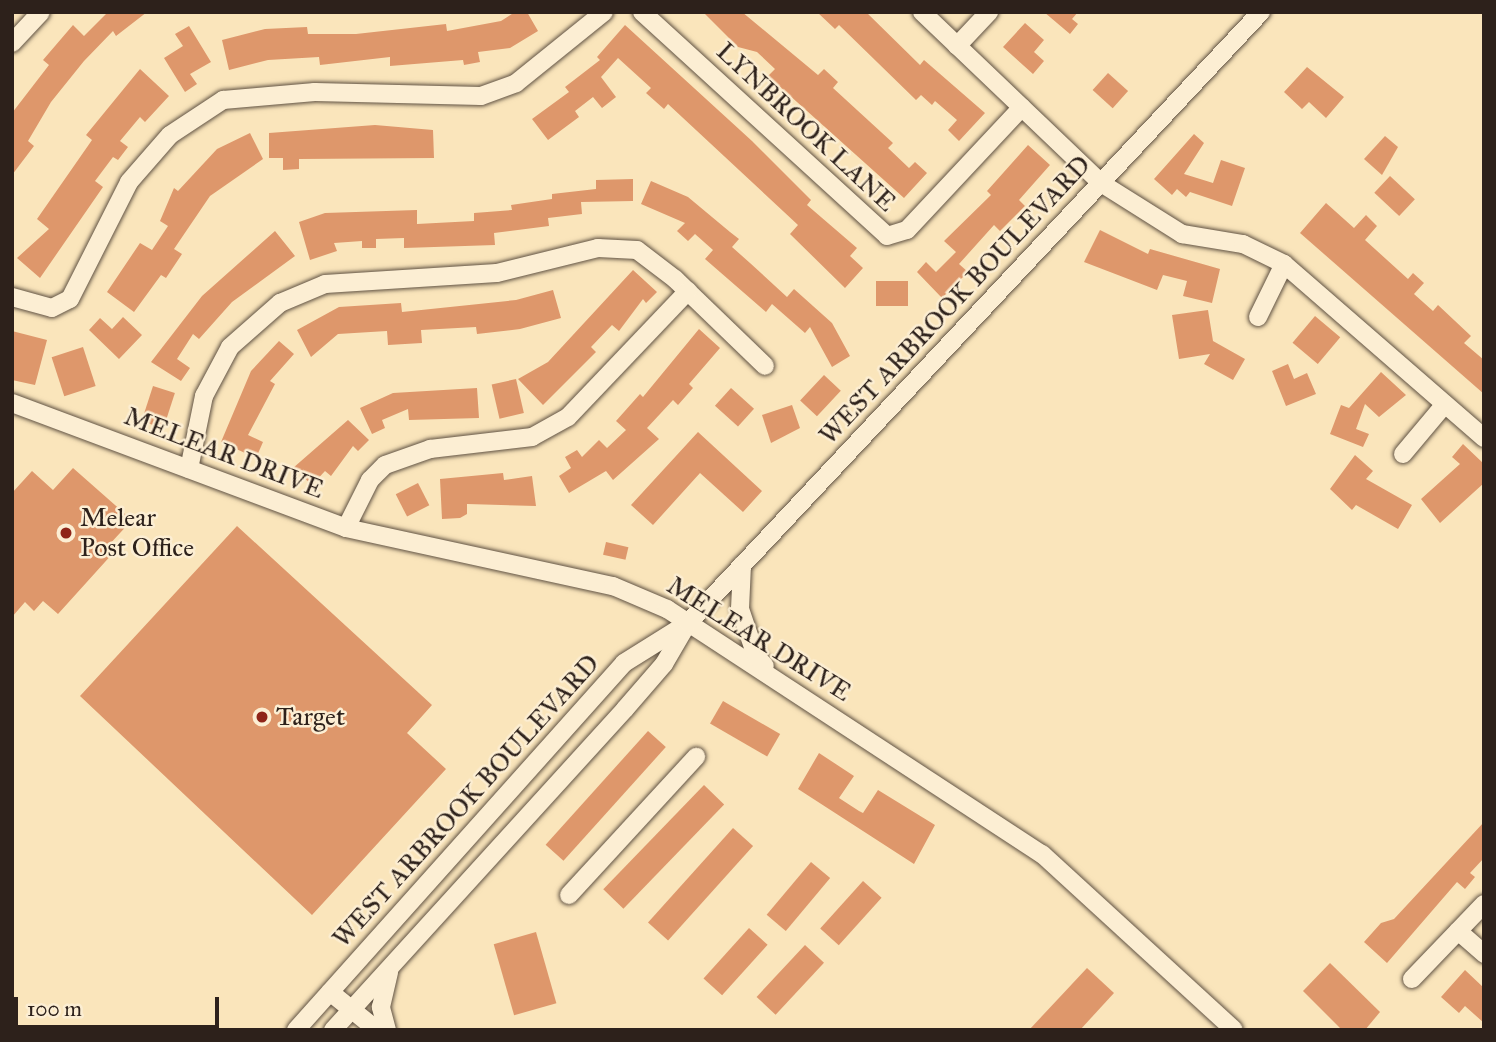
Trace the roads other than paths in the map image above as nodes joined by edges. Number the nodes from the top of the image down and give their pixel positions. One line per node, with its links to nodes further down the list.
1 (41, 12): 7 (street)
2 (604, 12): 13 (street)
3 (642, 12): 9 (street, LYNBROOK LANE)
4 (922, 12): 8 (street)
5 (989, 12): 8 (street)
6 (1261, 12): 10 (street, WEST ARBROOK BOULEVARD)
7 (12, 43)
8 (957, 46): 9 (street)
9 (1022, 107): 10 (street)
10 (1101, 183): 11 (street); 22 (street, WEST ARBROOK BOULEVARD)
11 (1284, 264): 14 (street); 17 (street)
12 (688, 291): 15 (street); 20 (street); 21 (street)
13 (12, 297)
14 (1258, 317)
15 (765, 366)
16 (12, 403): 20 (street, MELEAR DRIVE)
17 (1446, 404): 18 (street); 19 (street)
18 (1484, 438)
19 (1403, 454)
20 (189, 469): 21 (street, MELEAR DRIVE)
21 (346, 528): 23 (street, MELEAR DRIVE)
22 (742, 565): 23 (street, WEST ARBROOK BOULEVARD); 24 (street)
23 (688, 623): 24 (street, MELEAR DRIVE); 30 (street, WEST ARBROOK BOULEVARD); 32 (street, WEST ARBROOK BOULEVARD)
24 (775, 677): 39 (street, MELEAR DRIVE)
25 (696, 757): 26 (street)
26 (569, 895)
27 (1484, 904): 28 (street)
28 (1458, 931): 29 (street); 31 (street)
29 (1484, 954)
30 (391, 967): 33 (street, WEST ARBROOK BOULEVARD); 38 (street)
31 (1412, 979)
32 (330, 992): 33 (street); 34 (street, WEST ARBROOK BOULEVARD)
33 (353, 1008): 35 (street, WEST ARBROOK BOULEVARD); 37 (street)
34 (315, 1009): 35 (street); 36 (street, WEST ARBROOK BOULEVARD)
35 (335, 1029)
36 (296, 1030)
37 (377, 1030)
38 (387, 1030)
39 (1234, 1030)

